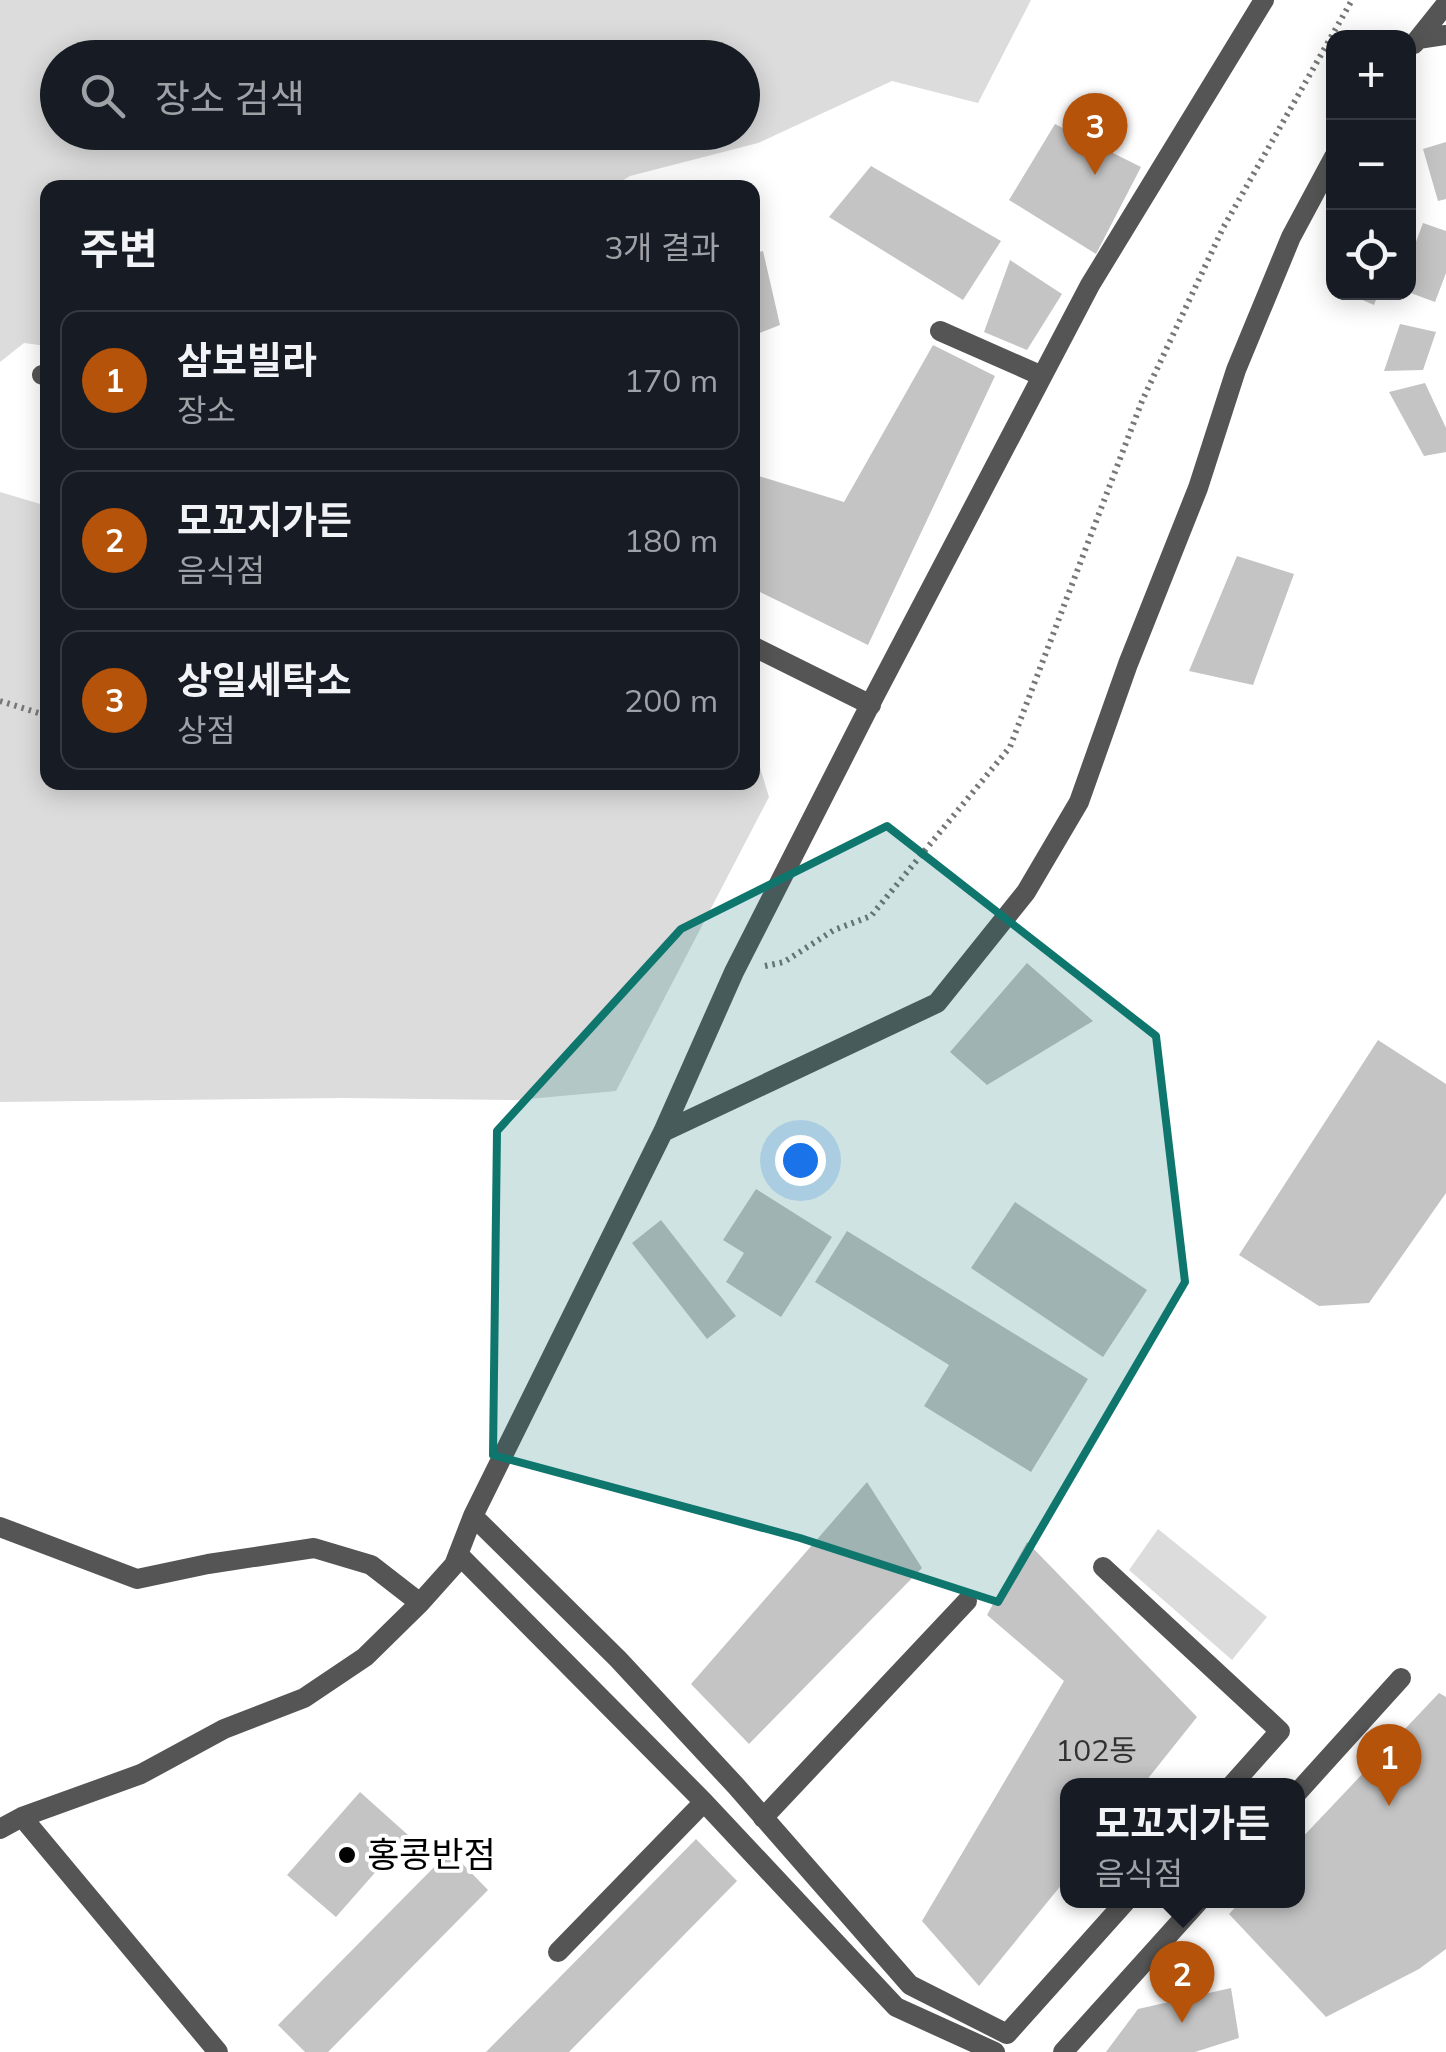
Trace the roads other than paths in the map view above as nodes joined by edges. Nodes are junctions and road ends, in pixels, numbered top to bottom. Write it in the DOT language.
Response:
graph roads {
  1 [pos="1264,0"];
  2 [pos="1446,4"];
  3 [pos="1446,35"];
  4 [pos="1416,40"];
  5 [pos="1416,43"];
  6 [pos="1326,172"];
  7 [pos="940,332"];
  8 [pos="1042,376"];
  9 [pos="760,650"];
  10 [pos="871,705"];
  11 [pos="663,1132"];
  12 [pos="473,1516"];
  13 [pos="0,1527"];
  14 [pos="458,1554"];
  15 [pos="1103,1567"];
  16 [pos="968,1601"];
  17 [pos="420,1602"];
  18 [pos="1401,1678"];
  19 [pos="1238,1778"];
  20 [pos="1305,1784"];
  21 [pos="704,1802"];
  22 [pos="22,1816"];
  23 [pos="763,1818"];
  24 [pos="0,1829"];
  25 [pos="1120,1908"];
  26 [pos="1193,1908"];
  27 [pos="558,1952"];
  28 [pos="218,2052"];
  29 [pos="995,2052"];
  30 [pos="1063,2052"];
  1 -- 8 [label="street"];
  2 -- 4 [label="street"];
  3 -- 5 [label="street"];
  6 -- 11 [label="street"];
  7 -- 8 [label="street"];
  8 -- 10 [label="street"];
  9 -- 10 [label="street"];
  10 -- 11 [label="street"];
  11 -- 12 [label="street"];
  12 -- 14 [label="street"];
  12 -- 23 [label="street"];
  13 -- 17 [label="street"];
  14 -- 17 [label="street"];
  14 -- 21 [label="street"];
  15 -- 19 [label="street"];
  16 -- 23 [label="street"];
  17 -- 22 [label="street"];
  18 -- 20 [label="street"];
  21 -- 27 [label="street"];
  21 -- 29 [label="street"];
  22 -- 24 [label="street"];
  22 -- 28 [label="street"];
  23 -- 25 [label="street"];
  26 -- 30 [label="street"];
}
